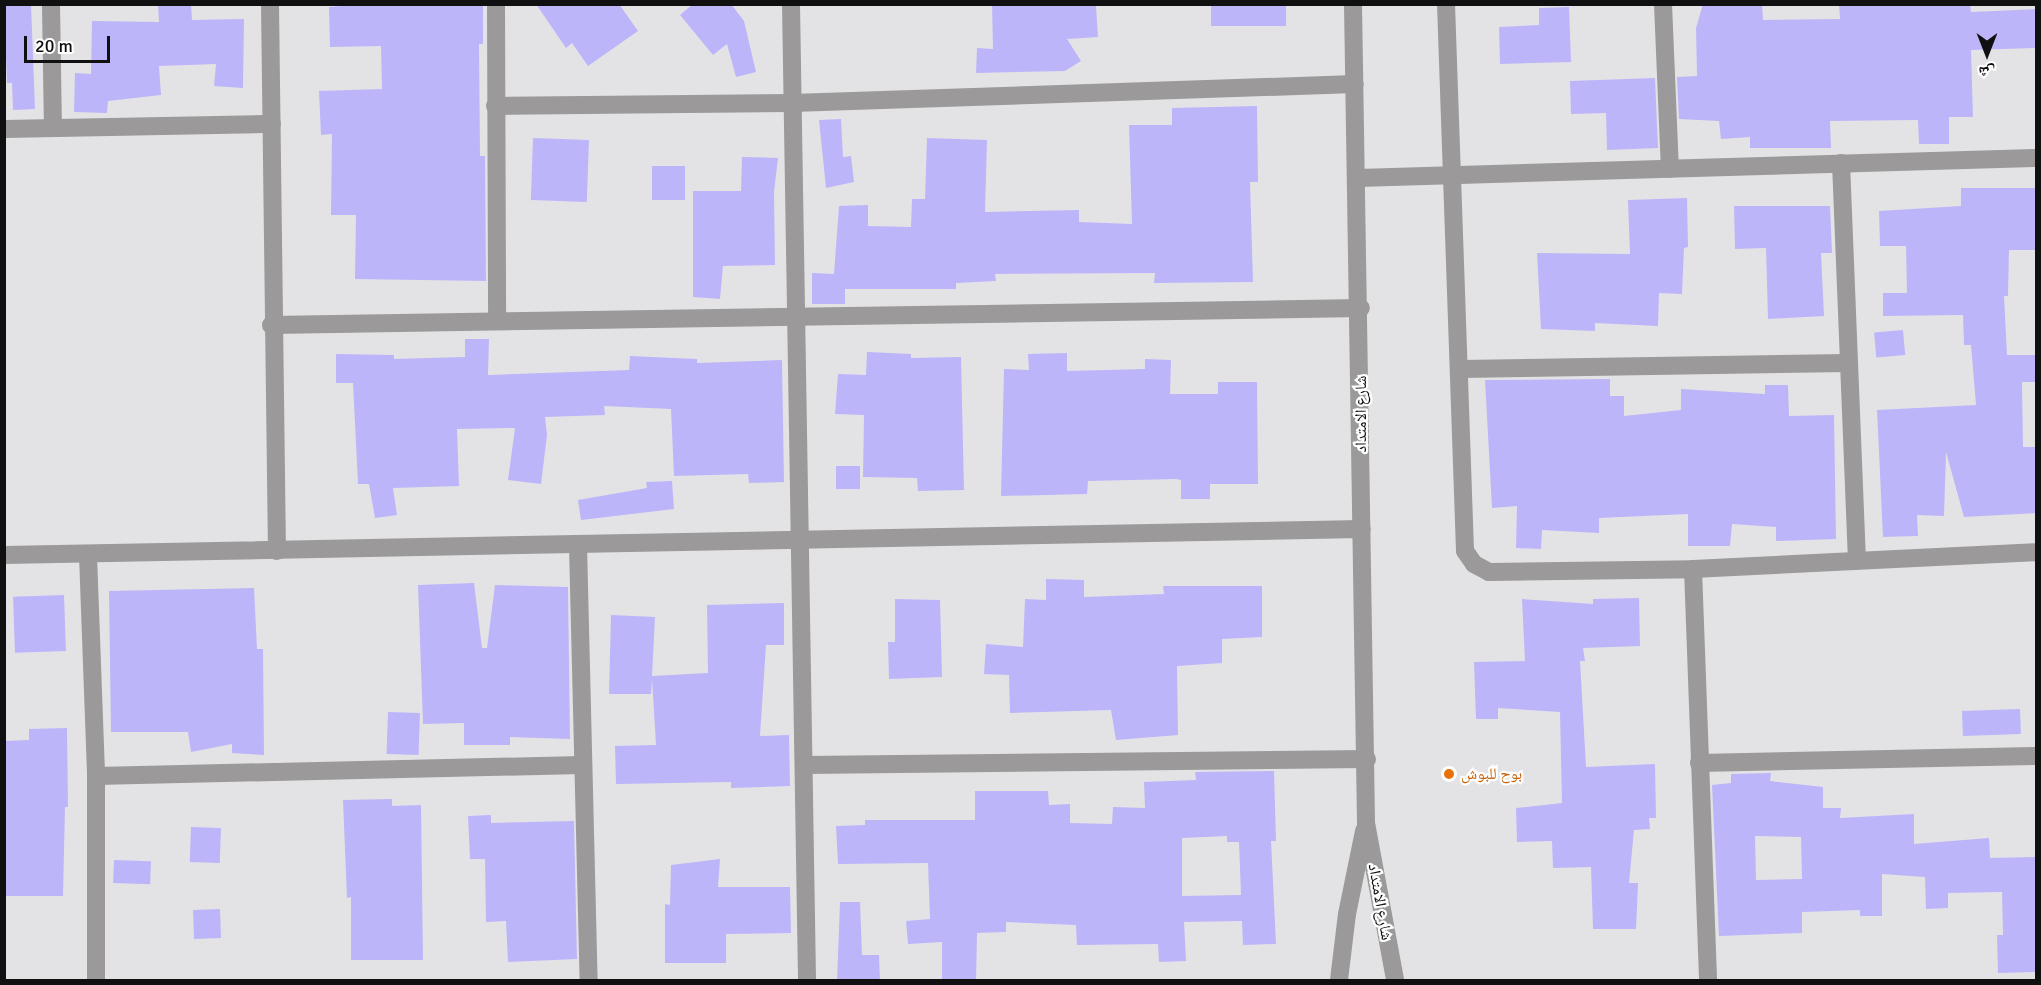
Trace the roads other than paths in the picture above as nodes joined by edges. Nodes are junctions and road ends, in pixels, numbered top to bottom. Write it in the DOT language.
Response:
graph roads {
  1 [pos="51,4"];
  2 [pos="270,4"];
  3 [pos="496,4"];
  4 [pos="791,4"];
  5 [pos="1353,4"];
  6 [pos="1446,4"];
  7 [pos="1663,4"];
  8 [pos="1355,84"];
  9 [pos="792,103"];
  10 [pos="495,106"];
  11 [pos="272,124"];
  12 [pos="53,128"];
  13 [pos="4,129"];
  14 [pos="2037,158"];
  15 [pos="1841,163"];
  16 [pos="1670,169"];
  17 [pos="1450,175"];
  18 [pos="1358,178"];
  19 [pos="1361,308"];
  20 [pos="796,316"];
  21 [pos="498,321"];
  22 [pos="272,325"];
  23 [pos="1849,363"];
  24 [pos="1461,369"];
  25 [pos="1362,529"];
  26 [pos="800,540"];
  27 [pos="578,545"];
  28 [pos="278,551"];
  29 [pos="2037,552"];
  30 [pos="4,555"];
  31 [pos="88,555"];
  32 [pos="1857,561"];
  33 [pos="1693,569"];
  34 [pos="2037,756"];
  35 [pos="1367,759"];
  36 [pos="1699,763"];
  37 [pos="582,765"];
  38 [pos="804,765"];
  39 [pos="96,776"];
  40 [pos="1366,823"];
  41 [pos="96,981"];
  42 [pos="589,981"];
  43 [pos="807,981"];
  44 [pos="1339,981"];
  45 [pos="1395,981"];
  46 [pos="1708,981"];
  1 -- 12 [label="street"];
  2 -- 11 [label="street"];
  3 -- 10 [label="street"];
  4 -- 9 [label="street"];
  5 -- 8 [label="street, شارع الامتداد"];
  6 -- 17 [label="street"];
  7 -- 16 [label="street"];
  8 -- 9 [label="street"];
  8 -- 18 [label="street, شارع الامتداد"];
  9 -- 10 [label="street"];
  9 -- 20 [label="street"];
  10 -- 21 [label="street"];
  11 -- 12 [label="street"];
  11 -- 22 [label="street"];
  12 -- 13 [label="street"];
  14 -- 15 [label="street"];
  15 -- 16 [label="street"];
  15 -- 23 [label="street"];
  16 -- 17 [label="street"];
  17 -- 18 [label="street"];
  17 -- 24 [label="street"];
  18 -- 19 [label="street, شارع الامتداد"];
  19 -- 20 [label="street"];
  19 -- 25 [label="street, شارع الامتداد"];
  20 -- 21 [label="street"];
  20 -- 26 [label="street"];
  21 -- 22 [label="street"];
  22 -- 28 [label="street"];
  23 -- 24 [label="street"];
  23 -- 32 [label="street"];
  24 -- 33 [label="street"];
  25 -- 26 [label="street"];
  25 -- 35 [label="street, شارع الامتداد"];
  26 -- 27 [label="street"];
  26 -- 38 [label="street"];
  27 -- 28 [label="street"];
  27 -- 37 [label="street"];
  28 -- 31 [label="street"];
  29 -- 32 [label="street"];
  30 -- 31 [label="street"];
  31 -- 39 [label="street"];
  32 -- 33 [label="street"];
  33 -- 36 [label="street"];
  34 -- 36 [label="street"];
  35 -- 38 [label="street"];
  35 -- 40 [label="street, شارع الامتداد"];
  36 -- 46 [label="street"];
  37 -- 39 [label="street"];
  37 -- 42 [label="street"];
  38 -- 43 [label="street"];
  39 -- 41 [label="street"];
  40 -- 44 [label="street, شارع الامتداد"];
  40 -- 45 [label="street, شارع الامتداد"];
}
